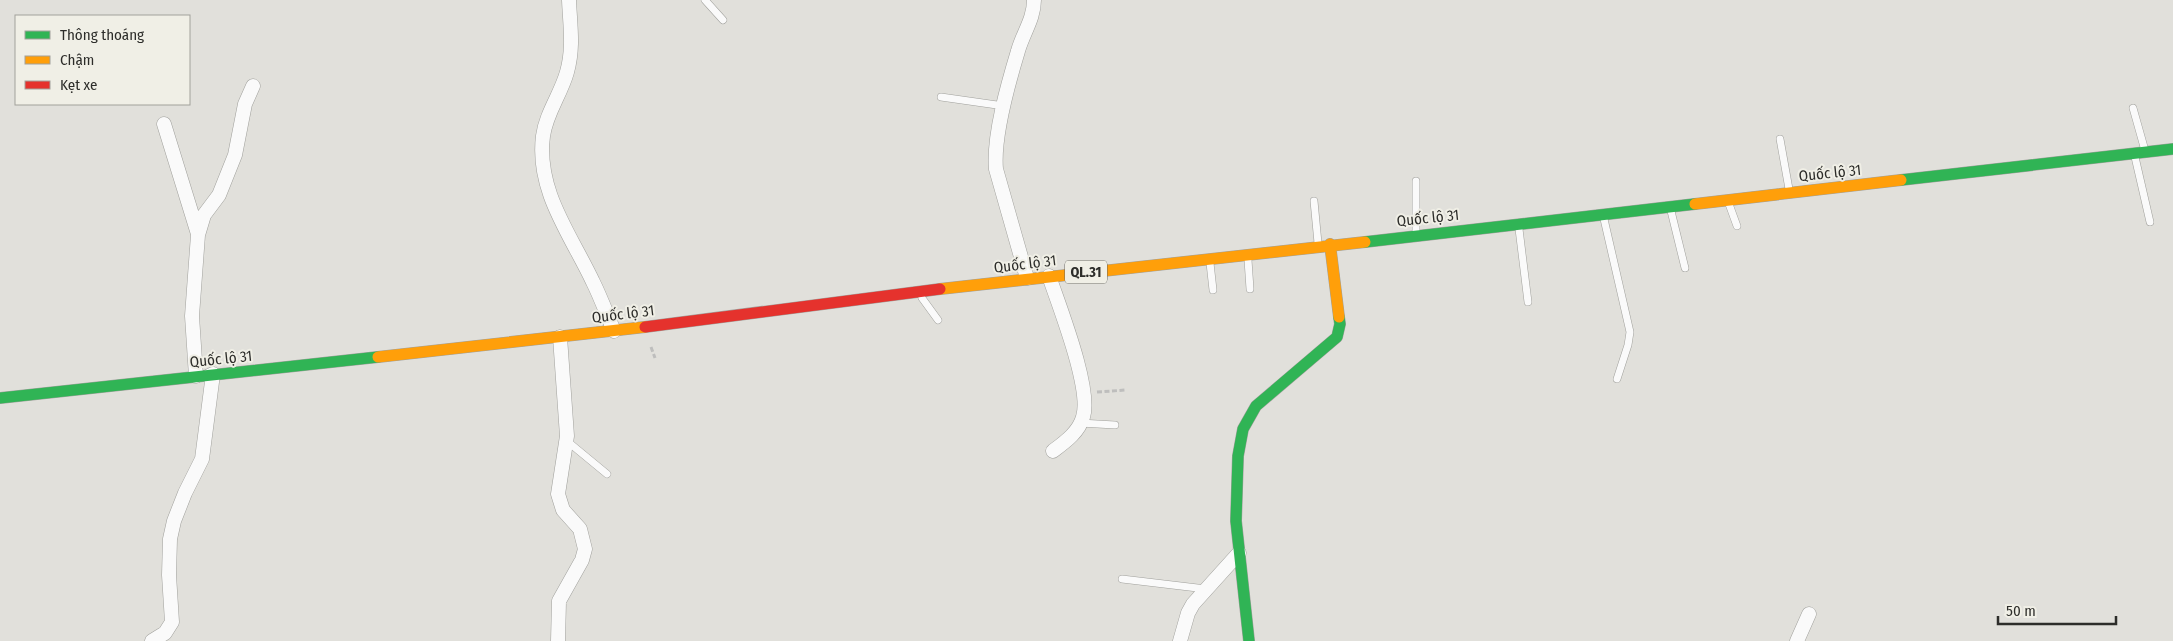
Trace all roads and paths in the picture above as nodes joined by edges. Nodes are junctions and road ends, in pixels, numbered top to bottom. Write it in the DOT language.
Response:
graph roads {
  1 [pos="569,0"];
  2 [pos="705,0"];
  3 [pos="1034,0"];
  4 [pos="723,20"];
  5 [pos="253,86"];
  6 [pos="941,97"];
  7 [pos="1005,106"];
  8 [pos="2134,108"];
  9 [pos="164,124"];
  10 [pos="1780,139"];
  11 [pos="2173,149"];
  12 [pos="2140,153"];
  13 [pos="1416,181"];
  14 [pos="1789,192"];
  15 [pos="1728,199"];
  16 [pos="1314,201"];
  17 [pos="1669,206"];
  18 [pos="1603,213"];
  19 [pos="2150,222"];
  20 [pos="1519,224"];
  21 [pos="1737,226"];
  22 [pos="1416,234"];
  23 [pos="198,235"];
  24 [pos="1324,245"];
  25 [pos="1248,255"];
  26 [pos="1210,259"];
  27 [pos="1685,268"];
  28 [pos="1049,276"];
  29 [pos="1027,278"];
  30 [pos="1250,289"];
  31 [pos="1213,290"];
  32 [pos="918,292"];
  33 [pos="1528,302"];
  34 [pos="938,320"];
  35 [pos="614,331"];
  36 [pos="560,337"];
  37 [pos="196,376"];
  38 [pos="1617,379"];
  39 [pos="213,381"];
  40 [pos="1126,390"];
  41 [pos="1083,393"];
  42 [pos="0,398"];
  43 [pos="1080,422"];
  44 [pos="1115,425"];
  45 [pos="567,442"];
  46 [pos="1053,451"];
  47 [pos="607,474"];
  48 [pos="1239,553"];
  49 [pos="1122,579"];
  50 [pos="1206,589"];
  51 [pos="1809,614"];
  52 [pos="152,641"];
  53 [pos="558,641"];
  54 [pos="1180,641"];
  55 [pos="1249,641"];
  56 [pos="1797,641"];
  1 -- 35 [label="street"];
  2 -- 4 [label="lane"];
  3 -- 7 [label="street"];
  5 -- 23 [label="street"];
  6 -- 7 [label="lane"];
  7 -- 29 [label="street"];
  8 -- 12 [label="lane"];
  9 -- 23 [label="street"];
  10 -- 14 [label="lane"];
  11 -- 12 [label="main road, Quốc lộ 31 / QL.31"];
  12 -- 14 [label="main road, Quốc lộ 31 / QL.31"];
  12 -- 19 [label="lane"];
  13 -- 22 [label="lane"];
  14 -- 15 [label="main road, Quốc lộ 31 / QL.31"];
  15 -- 17 [label="main road, Quốc lộ 31 / QL.31"];
  15 -- 21 [label="lane"];
  16 -- 24 [label="lane"];
  17 -- 18 [label="main road, Quốc lộ 31 / QL.31"];
  17 -- 27 [label="lane"];
  18 -- 20 [label="main road, Quốc lộ 31 / QL.31"];
  18 -- 38 [label="lane"];
  20 -- 22 [label="main road, Quốc lộ 31 / QL.31"];
  20 -- 33 [label="lane"];
  22 -- 24 [label="main road, Quốc lộ 31 / QL.31"];
  23 -- 37 [label="street"];
  24 -- 25 [label="main road, Quốc lộ 31 / QL.31"];
  24 -- 48 [label="main road"];
  25 -- 26 [label="main road, Quốc lộ 31 / QL.31"];
  25 -- 30 [label="lane"];
  26 -- 28 [label="main road, Quốc lộ 31 / QL.31"];
  26 -- 31 [label="lane"];
  28 -- 29 [label="main road, Quốc lộ 31 / QL.31"];
  28 -- 41 [label="street"];
  29 -- 32 [label="main road, Quốc lộ 31 / QL.31"];
  32 -- 34 [label="lane"];
  32 -- 35 [label="main road, Quốc lộ 31 / QL.31"];
  35 -- 36 [label="main road, Quốc lộ 31 / QL.31"];
  36 -- 39 [label="main road, Quốc lộ 31 / QL.31"];
  36 -- 45 [label="street"];
  37 -- 39 [label="main road, Quốc lộ 31 / QL.31"];
  37 -- 42 [label="main road, Quốc lộ 31 / QL.31"];
  39 -- 52 [label="street"];
  40 -- 41 [label="path"];
  41 -- 43 [label="street"];
  43 -- 44 [label="lane"];
  43 -- 46 [label="street"];
  45 -- 47 [label="lane"];
  45 -- 53 [label="street"];
  48 -- 50 [label="street"];
  48 -- 55 [label="main road"];
  49 -- 50 [label="lane"];
  50 -- 54 [label="street"];
  51 -- 56 [label="street"];
}
